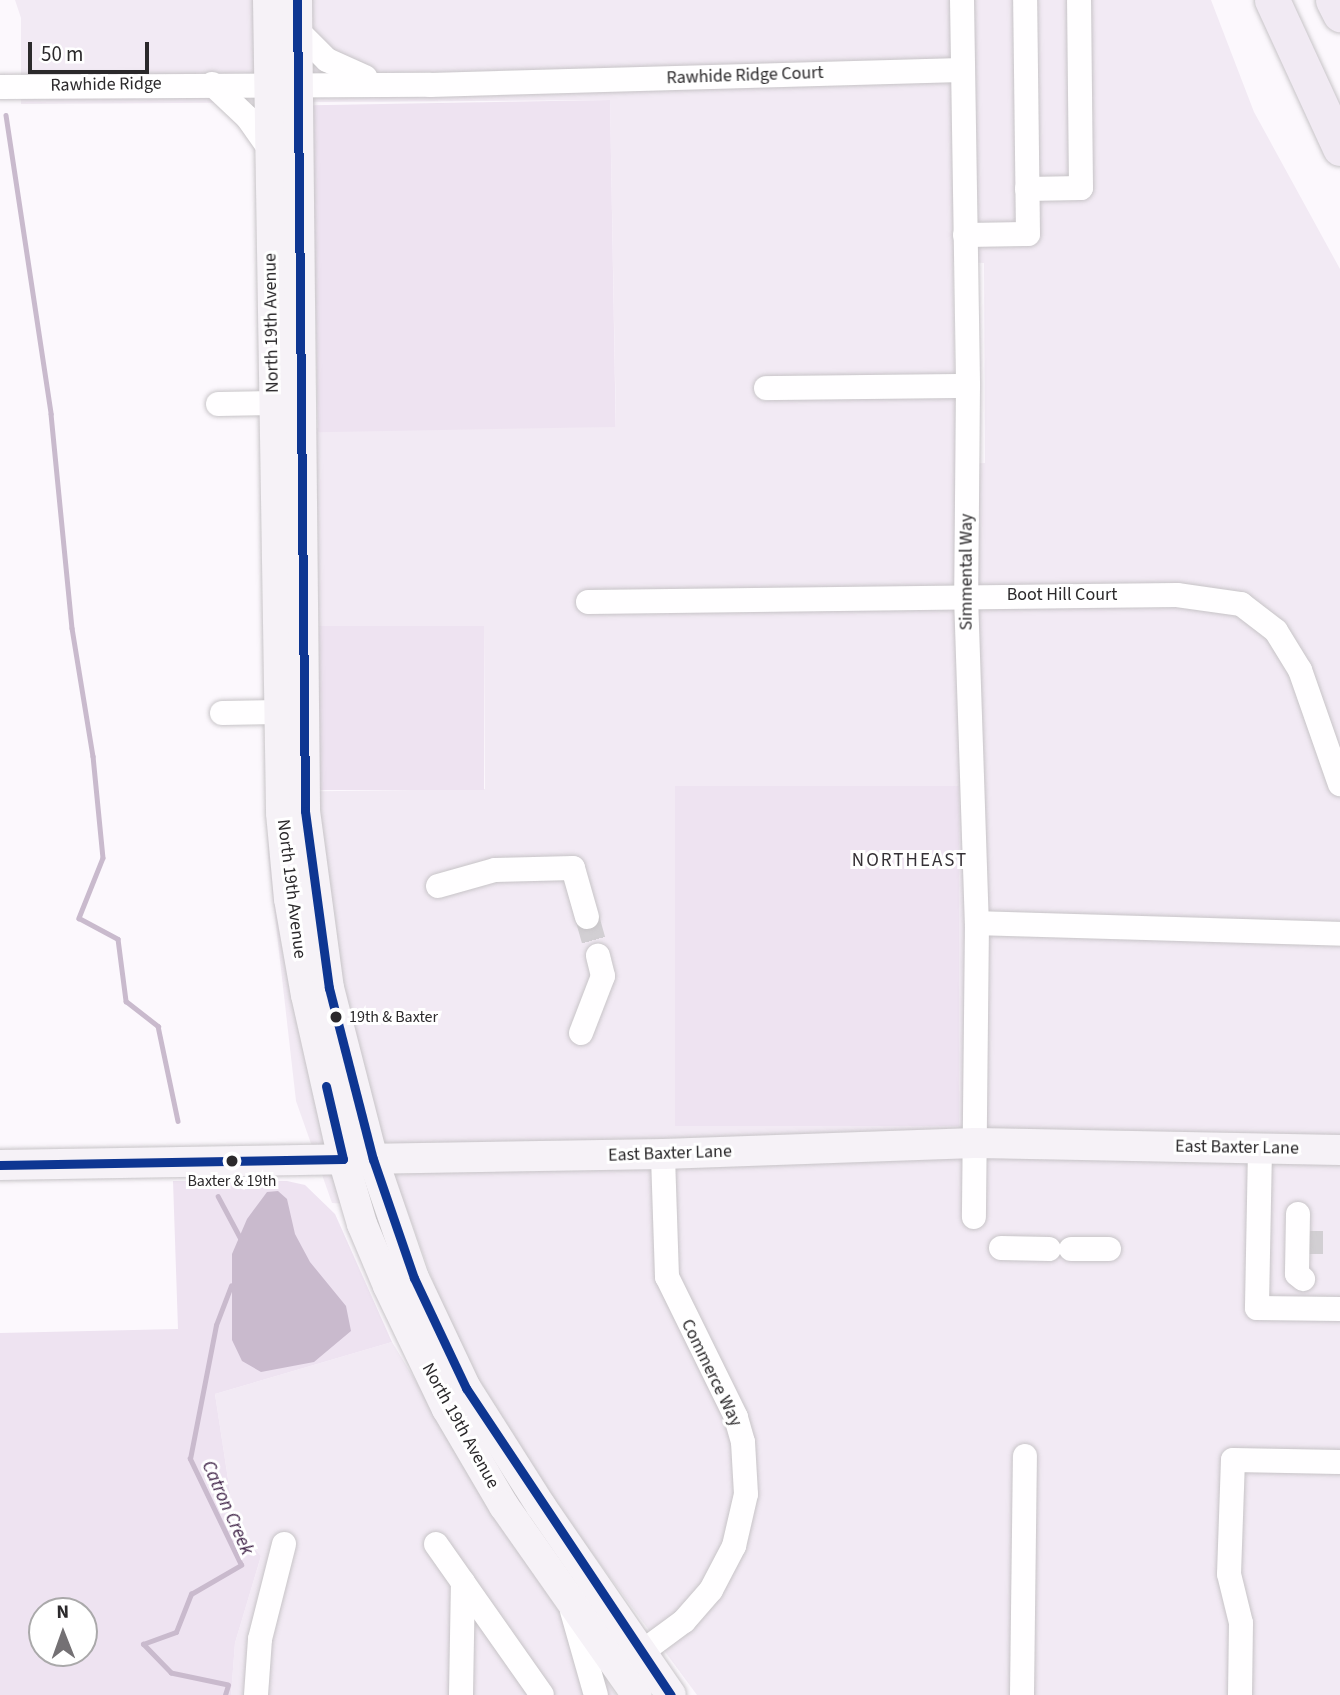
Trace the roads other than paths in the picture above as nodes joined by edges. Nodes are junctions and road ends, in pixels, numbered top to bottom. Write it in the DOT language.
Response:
graph roads {
  1 [pos="268,0"];
  2 [pos="297,0"];
  3 [pos="962,0"];
  4 [pos="1024,0"];
  5 [pos="1079,0"];
  6 [pos="1272,0"];
  7 [pos="1333,0"];
  8 [pos="1340,14"];
  9 [pos="297,30"];
  10 [pos="962,70"];
  11 [pos="527,81"];
  12 [pos="283,83"];
  13 [pos="212,84"];
  14 [pos="389,84"];
  15 [pos="0,87"];
  16 [pos="269,148"];
  17 [pos="1340,148"];
  18 [pos="1027,188"];
  19 [pos="965,235"];
  20 [pos="968,386"];
  21 [pos="766,388"];
  22 [pos="274,403"];
  23 [pos="218,404"];
  24 [pos="966,596"];
  25 [pos="588,601"];
  26 [pos="279,712"];
  27 [pos="222,713"];
  28 [pos="1340,784"];
  29 [pos="438,886"];
  30 [pos="587,917"];
  31 [pos="977,923"];
  32 [pos="1340,934"];
  33 [pos="598,956"];
  34 [pos="581,1033"];
  35 [pos="975,1143"];
  36 [pos="1260,1149"];
  37 [pos="1340,1150"];
  38 [pos="663,1154"];
  39 [pos="343,1159"];
  40 [pos="373,1159"];
  41 [pos="0,1165"];
  42 [pos="1259,1214"];
  43 [pos="974,1217"];
  44 [pos="1307,1233"];
  45 [pos="1001,1248"];
  46 [pos="1109,1249"];
  47 [pos="1303,1279"];
  48 [pos="1303,1309"];
  49 [pos="1340,1310"];
  50 [pos="1025,1456"];
  51 [pos="1340,1462"];
  52 [pos="284,1544"];
  53 [pos="436,1544"];
  54 [pos="463,1582"];
  55 [pos="569,1601"];
  56 [pos="630,1661"];
  57 [pos="256,1695"];
  58 [pos="461,1695"];
  59 [pos="542,1695"];
  60 [pos="596,1695"];
  61 [pos="637,1695"];
  62 [pos="671,1695"];
  63 [pos="1022,1695"];
  64 [pos="1240,1695"];
  1 -- 12 [label="main road, North 19th Avenue"];
  2 -- 9 [label="main road, North 19th Avenue"];
  3 -- 10 [label="street, Simmental Way"];
  4 -- 18 [label="street"];
  5 -- 18 [label="street"];
  6 -- 17 [label="highway"];
  7 -- 8 [label="highway"];
  9 -- 12 [label="main road, North 19th Avenue"];
  9 -- 14 [label="street, Rawhide Ridge"];
  10 -- 11 [label="street, Rawhide Ridge Court"];
  10 -- 19 [label="street, Simmental Way"];
  11 -- 14 [label="street, Rawhide Ridge"];
  12 -- 13 [label="street, Rawhide Ridge"];
  12 -- 14 [label="street, Rawhide Ridge"];
  12 -- 16 [label="main road, North 19th Avenue"];
  12 -- 40 [label="main road, North 19th Avenue"];
  13 -- 15 [label="street, Rawhide Ridge"];
  13 -- 16 [label="street"];
  16 -- 22 [label="main road, North 19th Avenue"];
  18 -- 19 [label="street"];
  19 -- 20 [label="street, Simmental Way"];
  20 -- 21 [label="street"];
  20 -- 24 [label="street, Simmental Way"];
  22 -- 23 [label="street"];
  22 -- 26 [label="main road, North 19th Avenue"];
  24 -- 25 [label="street, Boot Hill Court"];
  24 -- 28 [label="street, Boot Hill Court"];
  24 -- 31 [label="street, Simmental Way"];
  26 -- 27 [label="street"];
  26 -- 39 [label="main road, North 19th Avenue"];
  29 -- 30 [label="street"];
  31 -- 32 [label="street"];
  31 -- 35 [label="street, Simmental Way"];
  33 -- 34 [label="street"];
  35 -- 36 [label="main road, East Baxter Lane"];
  35 -- 38 [label="main road, East Baxter Lane"];
  35 -- 43 [label="street, Simmental Way"];
  36 -- 37 [label="main road, East Baxter Lane"];
  36 -- 42 [label="street"];
  38 -- 40 [label="main road, East Baxter Lane"];
  38 -- 56 [label="street, Commerce Way"];
  39 -- 40 [label="main road, East Baxter Lane"];
  39 -- 41 [label="main road, East Baxter Lane"];
  39 -- 55 [label="main road, North 19th Avenue"];
  40 -- 56 [label="main road, North 19th Avenue"];
  42 -- 44 [label="street"];
  42 -- 48 [label="street"];
  44 -- 47 [label="street"];
  44 -- 47 [label="street"];
  45 -- 46 [label="street"];
  47 -- 48 [label="street"];
  48 -- 49 [label="street"];
  50 -- 63 [label="street"];
  51 -- 64 [label="street"];
  52 -- 57 [label="street"];
  53 -- 54 [label="street"];
  54 -- 58 [label="street"];
  54 -- 59 [label="street"];
  55 -- 56 [label="main road, North 19th Avenue"];
  55 -- 60 [label="street"];
  56 -- 61 [label="main road, North 19th Avenue"];
  56 -- 62 [label="main road, North 19th Avenue"];
}
